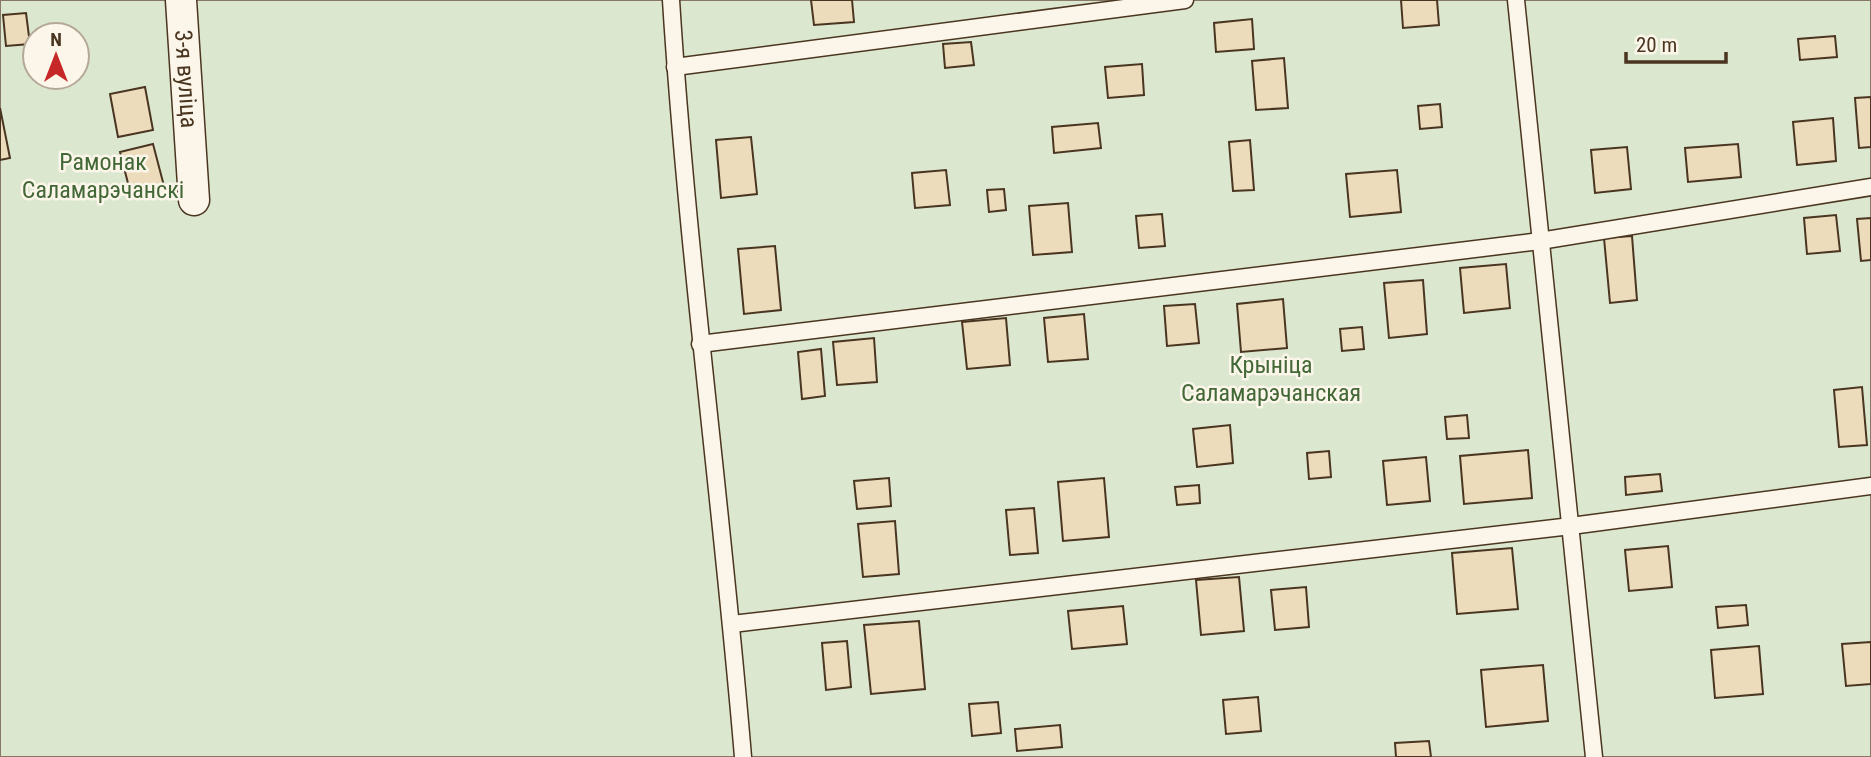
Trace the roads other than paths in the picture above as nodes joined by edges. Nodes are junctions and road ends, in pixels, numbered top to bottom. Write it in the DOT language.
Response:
graph roads {
  1 [pos="181,0"];
  2 [pos="671,0"];
  3 [pos="1185,0"];
  4 [pos="1516,0"];
  5 [pos="675,67"];
  6 [pos="1871,187"];
  7 [pos="194,200"];
  8 [pos="1540,241"];
  9 [pos="700,344"];
  10 [pos="1871,486"];
  11 [pos="1571,526"];
  12 [pos="732,624"];
  13 [pos="743,757"];
  14 [pos="1594,757"];
  1 -- 7 [label="street, 3-я вуліца"];
  2 -- 5 [label="lane"];
  3 -- 5 [label="lane"];
  4 -- 8 [label="lane"];
  5 -- 9 [label="lane"];
  6 -- 8 [label="lane"];
  8 -- 9 [label="lane"];
  8 -- 11 [label="lane"];
  9 -- 12 [label="lane"];
  10 -- 11 [label="lane"];
  11 -- 12 [label="lane"];
  11 -- 14 [label="lane"];
  12 -- 13 [label="lane"];
}
